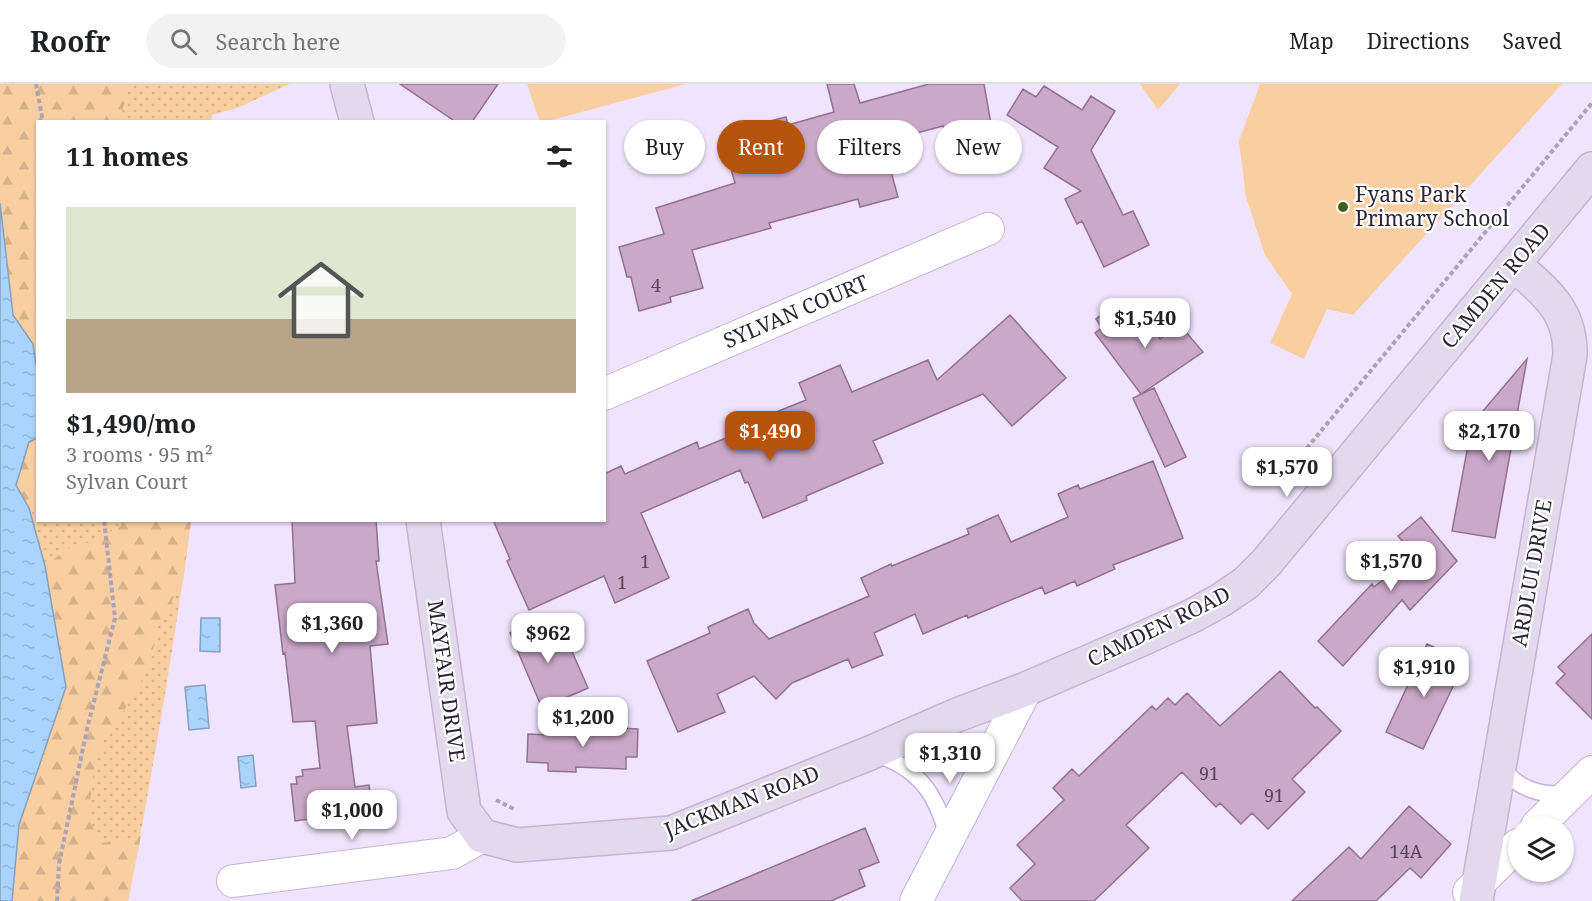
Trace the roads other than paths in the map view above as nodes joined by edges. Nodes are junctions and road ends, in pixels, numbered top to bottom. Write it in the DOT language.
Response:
graph roads {
  1 [pos="347,84"];
  2 [pos="356,120"];
  3 [pos="1592,169"];
  4 [pos="988,230"];
  5 [pos="1514,264"];
  6 [pos="606,393"];
  7 [pos="423,522"];
  8 [pos="1026,688"];
  9 [pos="870,753"];
  10 [pos="1500,762"];
  11 [pos="1582,782"];
  12 [pos="1547,816"];
  13 [pos="483,837"];
  14 [pos="948,841"];
  15 [pos="1508,856"];
  16 [pos="233,881"];
  17 [pos="1472,895"];
  18 [pos="916,901"];
  1 -- 2 [label="street"];
  3 -- 5 [label="street, CAMDEN ROAD"];
  4 -- 6 [label="street, SYLVAN COURT"];
  5 -- 8 [label="street, CAMDEN ROAD"];
  5 -- 10 [label="street, ARDLUI DRIVE"];
  7 -- 13 [label="street, MAYFAIR DRIVE"];
  8 -- 9 [label="street, JACKMAN ROAD"];
  8 -- 14 [label="street"];
  9 -- 13 [label="street, JACKMAN ROAD"];
  9 -- 14 [label="lane"];
  10 -- 11 [label="lane"];
  10 -- 17 [label="street, ARDLUI DRIVE"];
  11 -- 12 [label="street"];
  13 -- 16 [label="street"];
  14 -- 18 [label="street"];
  15 -- 17 [label="street"];
}
